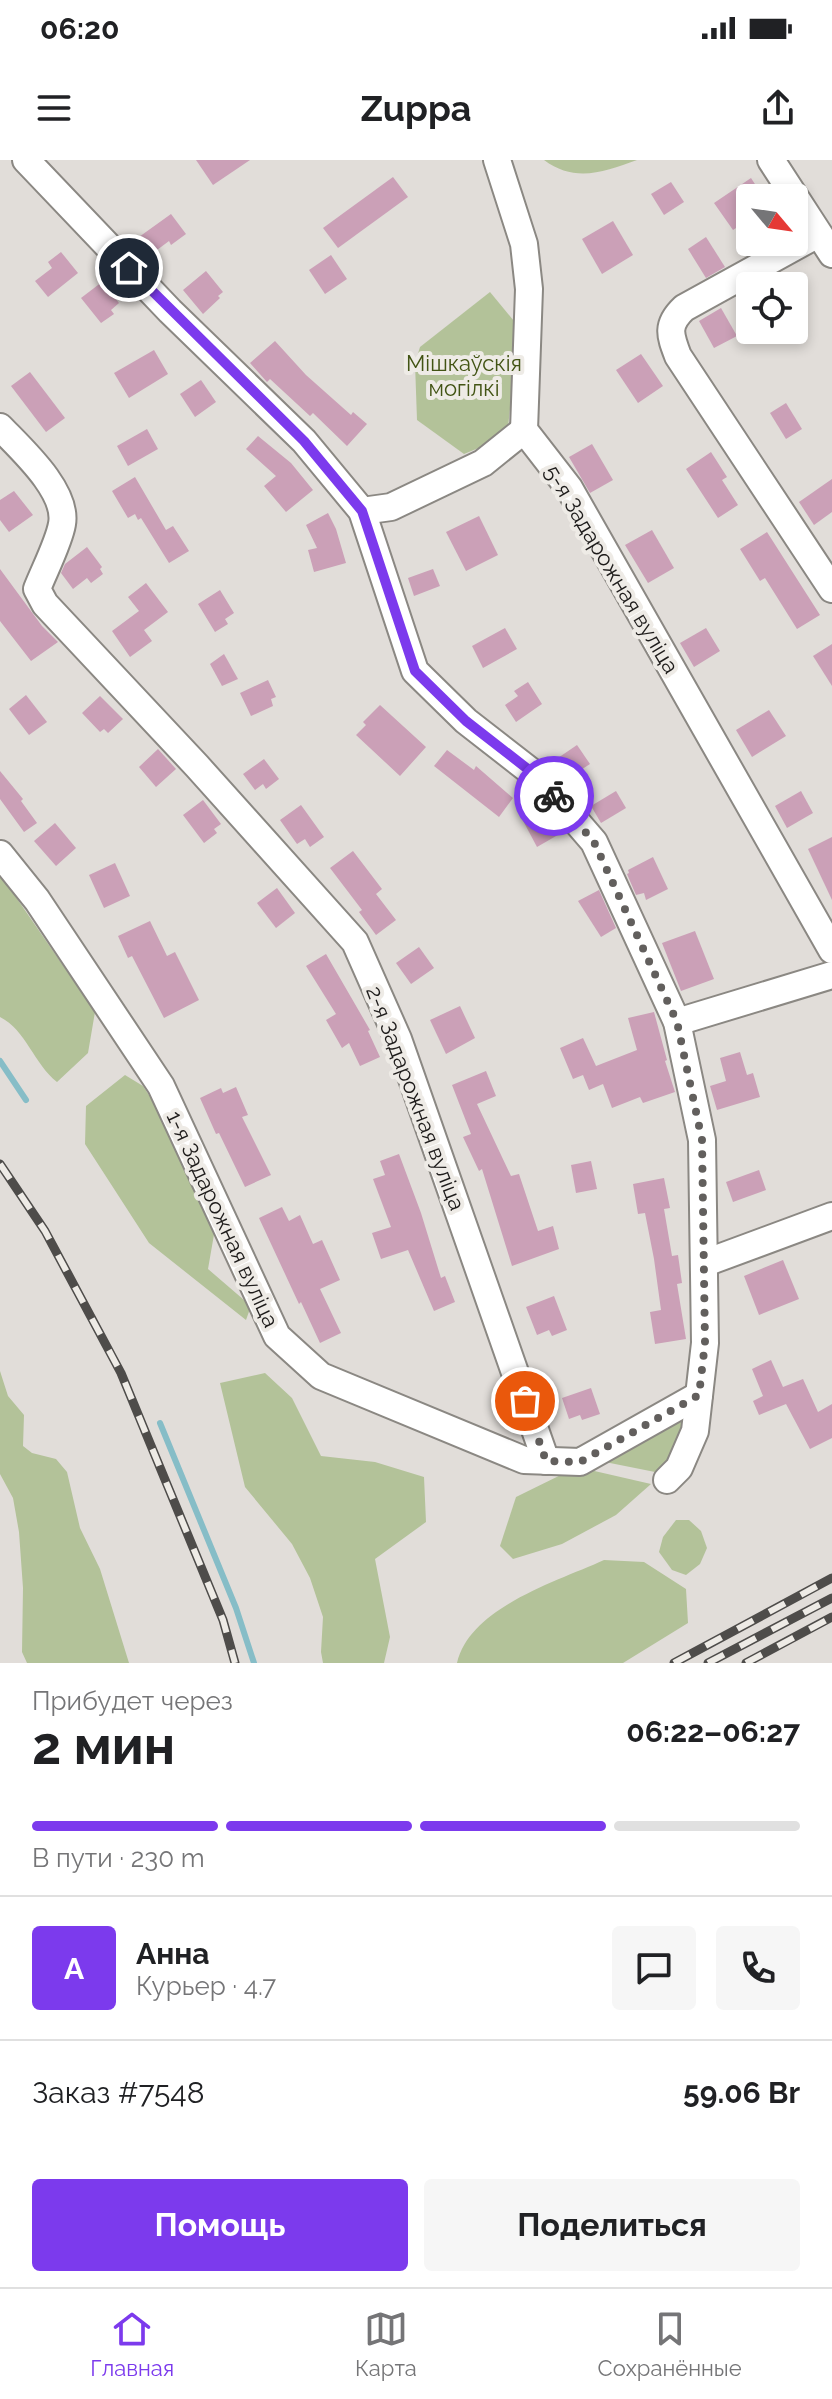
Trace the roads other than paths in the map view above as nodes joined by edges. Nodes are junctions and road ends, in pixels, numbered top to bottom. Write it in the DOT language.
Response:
graph roads {
  1 [pos="26,160"];
  2 [pos="497,160"];
  3 [pos="771,160"];
  4 [pos="825,244"];
  5 [pos="0,427"];
  6 [pos="524,430"];
  7 [pos="362,511"];
  8 [pos="832,589"];
  9 [pos="0,854"];
  10 [pos="832,950"];
  11 [pos="832,975"];
  12 [pos="677,1022"];
  13 [pos="832,1216"];
  14 [pos="705,1263"];
  15 [pos="699,1395"];
  16 [pos="546,1461"];
  17 [pos="667,1480"];
  1 -- 7 [label="street"];
  2 -- 6 [label="street"];
  3 -- 4 [label="street"];
  4 -- 8 [label="street"];
  5 -- 16 [label="street, 2-я Задарожная вуліца"];
  6 -- 7 [label="street"];
  6 -- 10 [label="street, 5-я Задарожная вуліца"];
  7 -- 12 [label="street"];
  9 -- 16 [label="street, 1-я Задарожная вуліца"];
  11 -- 12 [label="street"];
  12 -- 14 [label="street"];
  13 -- 14 [label="street"];
  14 -- 15 [label="street"];
  15 -- 16 [label="street, 1-я Задарожная вуліца"];
  15 -- 17 [label="street"];
}
